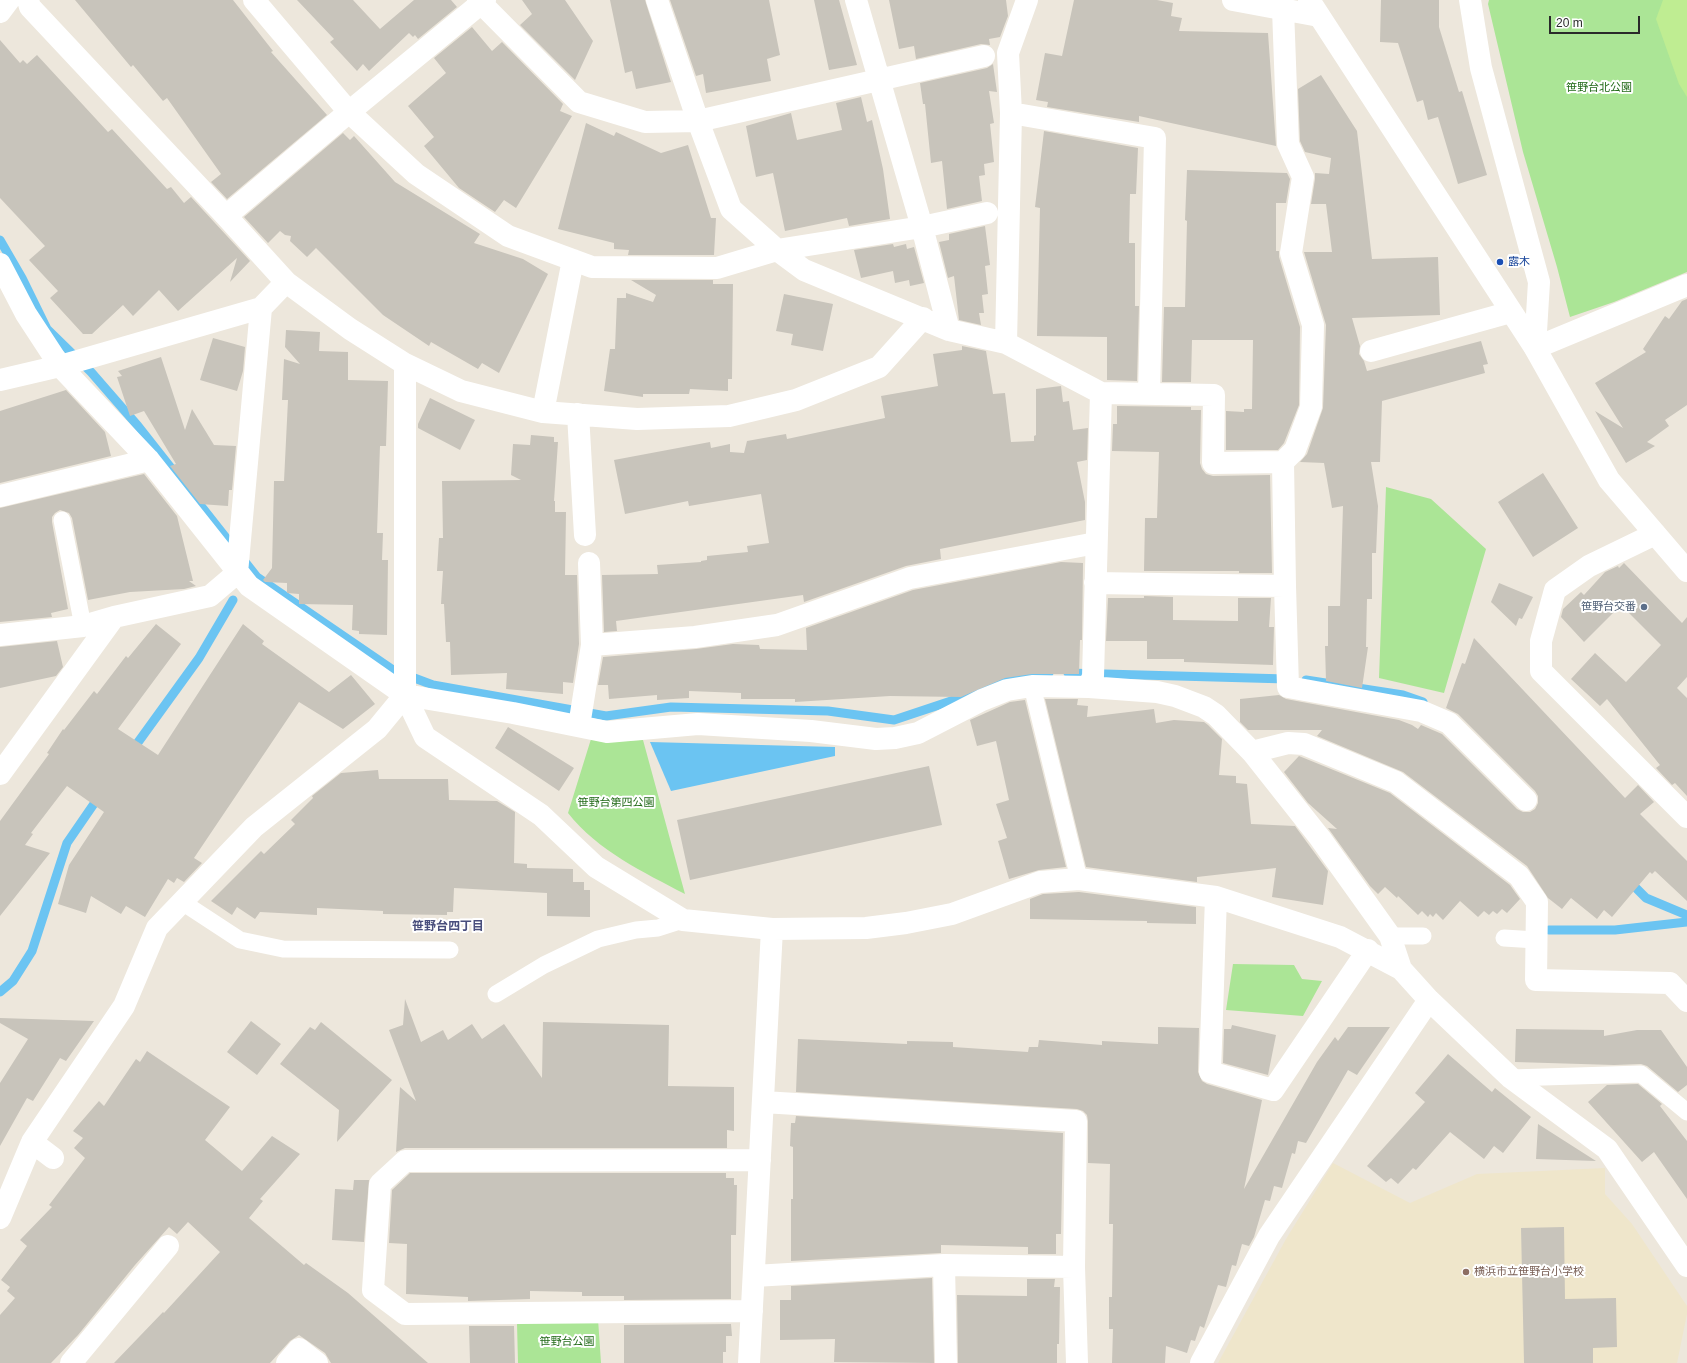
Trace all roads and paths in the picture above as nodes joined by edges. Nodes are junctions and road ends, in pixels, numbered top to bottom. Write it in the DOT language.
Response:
graph roads {
  1 [pos="9,0"];
  2 [pos="28,0"];
  3 [pos="254,0"];
  4 [pos="657,0"];
  5 [pos="856,0"];
  6 [pos="1027,0"];
  7 [pos="1233,0"];
  8 [pos="1470,0"];
  9 [pos="482,1"];
  10 [pos="1314,8"];
  11 [pos="1283,9"];
  12 [pos="0,12"];
  13 [pos="984,56"];
  14 [pos="879,79"];
  15 [pos="349,112"];
  16 [pos="1011,113"];
  17 [pos="698,122"];
  18 [pos="987,213"];
  19 [pos="226,216"];
  20 [pos="922,227"];
  21 [pos="777,250"];
  22 [pos="573,260"];
  23 [pos="0,264"];
  24 [pos="286,282"];
  25 [pos="1682,292"];
  26 [pos="0,298"];
  27 [pos="261,308"];
  28 [pos="1511,312"];
  29 [pos="26,314"];
  30 [pos="922,318"];
  31 [pos="949,330"];
  32 [pos="1006,343"];
  33 [pos="1535,348"];
  34 [pos="1371,351"];
  35 [pos="405,364"];
  36 [pos="60,366"];
  37 [pos="0,380"];
  38 [pos="1101,393"];
  39 [pos="1149,394"];
  40 [pos="543,412"];
  41 [pos="578,414"];
  42 [pos="149,460"];
  43 [pos="1284,462"];
  44 [pos="0,496"];
  45 [pos="62,520"];
  46 [pos="1655,534"];
  47 [pos="585,535"];
  48 [pos="1096,544"];
  49 [pos="589,563"];
  50 [pos="1687,571"];
  51 [pos="237,573"];
  52 [pos="1095,583"];
  53 [pos="1285,586"];
  54 [pos="114,617"];
  55 [pos="83,626"];
  56 [pos="0,635"];
  57 [pos="592,645"];
  58 [pos="1032,686"];
  59 [pos="1089,687"];
  60 [pos="405,695"];
  61 [pos="579,726"];
  62 [pos="1252,752"];
  63 [pos="0,774"];
  64 [pos="1526,800"];
  65 [pos="1687,817"];
  66 [pos="1079,879"];
  67 [pos="1216,897"];
  68 [pos="182,902"];
  69 [pos="683,920"];
  70 [pos="772,929"];
  71 [pos="1390,936"];
  72 [pos="1423,936"];
  73 [pos="1504,938"];
  74 [pos="1536,940"];
  75 [pos="450,950"];
  76 [pos="1368,950"];
  77 [pos="1401,969"];
  78 [pos="496,994"];
  79 [pos="1429,1000"];
  80 [pos="1687,1001"];
  81 [pos="1510,1078"];
  82 [pos="763,1102"];
  83 [pos="1684,1103"];
  84 [pos="32,1142"];
  85 [pos="53,1158"];
  86 [pos="760,1160"];
  87 [pos="0,1218"];
  88 [pos="168,1246"];
  89 [pos="944,1265"];
  90 [pos="1687,1266"];
  91 [pos="1074,1267"];
  92 [pos="754,1276"];
  93 [pos="752,1311"];
  94 [pos="71,1363"];
  95 [pos="287,1363"];
  96 [pos="317,1363"];
  97 [pos="749,1363"];
  98 [pos="946,1363"];
  99 [pos="1077,1363"];
  100 [pos="1201,1363"];
  1 -- 12 [label="street"];
  2 -- 19 [label="street"];
  3 -- 15 [label="street"];
  4 -- 17 [label="street"];
  5 -- 14 [label="street"];
  6 -- 16 [label="street"];
  7 -- 11 [label="street"];
  8 -- 33 [label="street"];
  9 -- 15 [label="street"];
  9 -- 17 [label="street"];
  10 -- 11 [label="street"];
  10 -- 28 [label="street"];
  11 -- 43 [label="street"];
  13 -- 14 [label="street"];
  14 -- 17 [label="street"];
  14 -- 20 [label="street"];
  15 -- 19 [label="street"];
  15 -- 22 [label="street"];
  16 -- 32 [label="street"];
  16 -- 39 [label="street"];
  17 -- 21 [label="street"];
  18 -- 20 [label="street"];
  19 -- 24 [label="street"];
  20 -- 21 [label="street"];
  20 -- 31 [label="street"];
  21 -- 22 [label="street"];
  21 -- 30 [label="street"];
  22 -- 40 [label="street"];
  23 -- 29 [label="street"];
  24 -- 27 [label="street"];
  24 -- 35 [label="street"];
  25 -- 33 [label="street"];
  26 -- 29 [label="street"];
  27 -- 36 [label="street"];
  27 -- 51 [label="street"];
  28 -- 33 [label="street"];
  28 -- 34 [label="street"];
  29 -- 36 [label="street"];
  30 -- 31 [label="street"];
  30 -- 41 [label="street"];
  31 -- 32 [label="street"];
  32 -- 38 [label="street"];
  33 -- 46 [label="street"];
  35 -- 40 [label="street"];
  35 -- 60 [label="street"];
  36 -- 37 [label="street"];
  36 -- 42 [label="street"];
  38 -- 39 [label="street"];
  38 -- 48 [label="street"];
  39 -- 43 [label="street"];
  40 -- 41 [label="street"];
  41 -- 47 [label="street"];
  42 -- 44 [label="street"];
  42 -- 51 [label="street"];
  43 -- 53 [label="street"];
  45 -- 55 [label="lane"];
  46 -- 50 [label="street"];
  46 -- 65 [label="street"];
  48 -- 52 [label="street"];
  48 -- 57 [label="street"];
  49 -- 57 [label="street"];
  51 -- 54 [label="street"];
  51 -- 60 [label="street"];
  52 -- 53 [label="street"];
  52 -- 59 [label="street"];
  53 -- 64 [label="street"];
  54 -- 55 [label="street"];
  54 -- 63 [label="street"];
  55 -- 56 [label="street"];
  57 -- 61 [label="street"];
  58 -- 59 [label="street"];
  58 -- 61 [label="street"];
  58 -- 66 [label="lane"];
  59 -- 62 [label="street"];
  60 -- 61 [label="street"];
  60 -- 68 [label="street"];
  60 -- 69 [label="street"];
  62 -- 71 [label="street"];
  62 -- 74 [label="street"];
  66 -- 67 [label="street"];
  66 -- 70 [label="street"];
  67 -- 76 [label="street"];
  67 -- 76 [label="street"];
  68 -- 75 [label="lane"];
  68 -- 84 [label="street"];
  69 -- 70 [label="street"];
  69 -- 78 [label="lane"];
  70 -- 82 [label="street"];
  71 -- 72 [label="lane"];
  71 -- 77 [label="street"];
  73 -- 74 [label="lane"];
  74 -- 80 [label="street"];
  76 -- 77 [label="street"];
  77 -- 79 [label="street"];
  79 -- 81 [label="street"];
  79 -- 100 [label="street"];
  81 -- 83 [label="lane"];
  81 -- 90 [label="street"];
  82 -- 86 [label="street"];
  82 -- 91 [label="street"];
  84 -- 85 [label="street"];
  84 -- 87 [label="street"];
  86 -- 92 [label="street"];
  86 -- 93 [label="street"];
  88 -- 94 [label="street"];
  89 -- 91 [label="street"];
  89 -- 92 [label="street"];
  89 -- 98 [label="street"];
  91 -- 99 [label="street"];
  92 -- 93 [label="street"];
  93 -- 97 [label="street"];
  95 -- 96 [label="street"];
}
